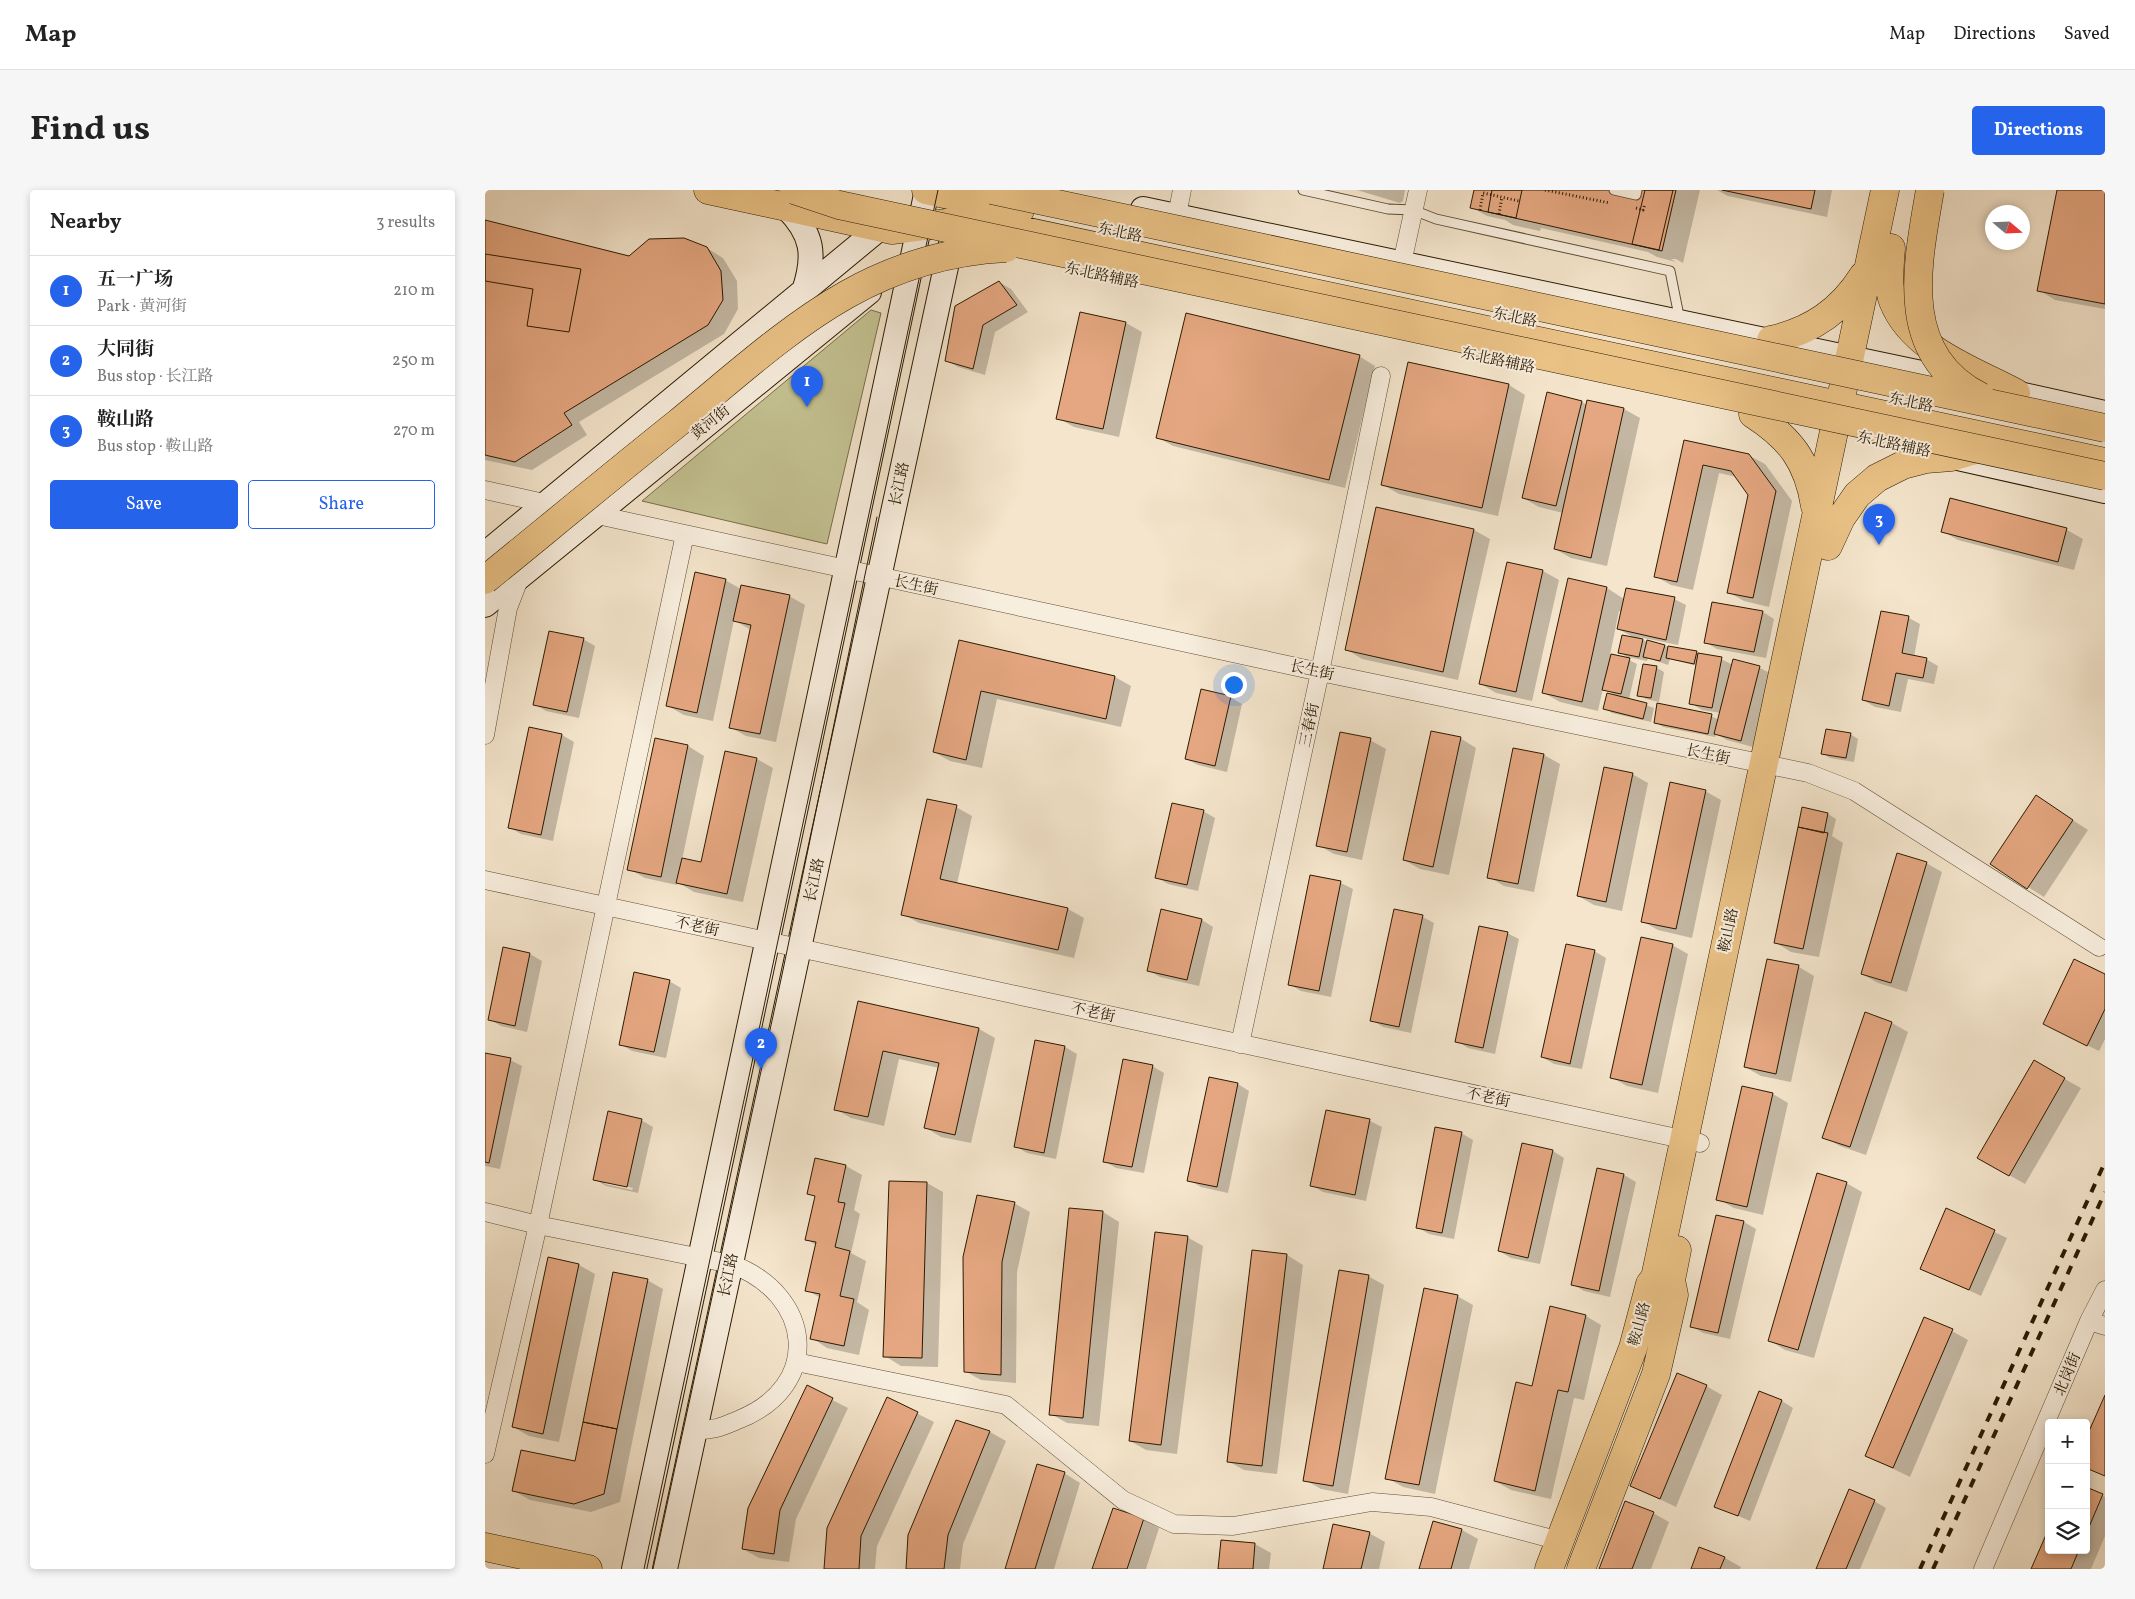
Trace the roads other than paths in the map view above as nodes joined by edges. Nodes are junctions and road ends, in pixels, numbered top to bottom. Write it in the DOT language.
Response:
graph roads {
  1 [pos="708,190"];
  2 [pos="927,190"];
  3 [pos="992,190"];
  4 [pos="1056,190"];
  5 [pos="1182,190"];
  6 [pos="1303,190"];
  7 [pos="1418,190"];
  8 [pos="1614,190"];
  9 [pos="1637,190"];
  10 [pos="1885,190"];
  11 [pos="1903,190"];
  12 [pos="1930,190"];
  13 [pos="790,196"];
  14 [pos="1413,210"];
  15 [pos="1177,215"];
  16 [pos="1217,224"];
  17 [pos="942,228"];
  18 [pos="886,229"];
  19 [pos="1170,242"];
  20 [pos="1039,248"];
  21 [pos="1891,248"];
  22 [pos="1353,252"];
  23 [pos="1403,263"];
  24 [pos="1868,269"];
  25 [pos="1445,272"];
  26 [pos="804,291"];
  27 [pos="1402,300"];
  28 [pos="1680,321"];
  29 [pos="831,323"];
  30 [pos="1771,340"];
  31 [pos="1429,345"];
  32 [pos="1809,348"];
  33 [pos="1858,359"];
  34 [pos="1764,370"];
  35 [pos="1729,372"];
  36 [pos="1381,376"];
  37 [pos="1850,398"];
  38 [pos="2009,400"];
  39 [pos="2105,413"];
  40 [pos="1753,414"];
  41 [pos="1959,421"];
  42 [pos="2105,428"];
  43 [pos="1842,433"];
  44 [pos="2006,440"];
  45 [pos="2105,442"];
  46 [pos="1951,457"];
  47 [pos="2105,462"];
  48 [pos="2105,476"];
  49 [pos="485,490"];
  50 [pos="2105,491"];
  51 [pos="546,504"];
  52 [pos="596,514"];
  53 [pos="1816,514"];
  54 [pos="685,534"];
  55 [pos="1827,546"];
  56 [pos="485,554"];
  57 [pos="845,569"];
  58 [pos="520,576"];
  59 [pos="879,577"];
  60 [pos="485,580"];
  61 [pos="485,605"];
  62 [pos="1320,672"];
  63 [pos="485,735"];
  64 [pos="1772,766"];
  65 [pos="485,880"];
  66 [pos="607,907"];
  67 [pos="767,942"];
  68 [pos="2099,947"];
  69 [pos="800,948"];
  70 [pos="1241,1044"];
  71 [pos="1692,1141"];
  72 [pos="485,1212"];
  73 [pos="538,1225"];
  74 [pos="700,1258"];
  75 [pos="731,1264"];
  76 [pos="2105,1290"];
  77 [pos="2097,1323"];
  78 [pos="797,1362"];
  79 [pos="694,1430"];
  80 [pos="485,1454"];
  81 [pos="1560,1541"];
  82 [pos="485,1547"];
  83 [pos="587,1569"];
  84 [pos="635,1569"];
  85 [pos="665,1569"];
  86 [pos="1549,1569"];
  87 [pos="1581,1569"];
  88 [pos="1983,1569"];
  1 -- 13 [label="main road, 东北路"];
  2 -- 17 [label="main road, 东北路"];
  2 -- 17 [label="main road, 长江路"];
  2 -- 18 [label="main road"];
  3 -- 38 [label="main road, 东北路, bridge"];
  4 -- 15 [label="main road"];
  5 -- 15 [label="street"];
  6 -- 14 [label="lane"];
  7 -- 14 [label="street"];
  8 -- 9 [label="lane"];
  10 -- 24 [label="main road, 鞍山路"];
  11 -- 21 [label="main road, 鞍山路"];
  12 -- 38 [label="main road, bridge"];
  13 -- 18 [label="main road, 东北路"];
  13 -- 20 [label="main road, 东北路, bridge"];
  13 -- 26 [label="main road"];
  14 -- 23 [label="street"];
  14 -- 28 [label="lane"];
  15 -- 16 [label="main road"];
  16 -- 19 [label="main road"];
  16 -- 22 [label="main road"];
  17 -- 18 [label="main road, 东北路"];
  17 -- 19 [label="main road, 东北路"];
  17 -- 27 [label="main road, 东北路"];
  17 -- 29 [label="main road, 黄河街"];
  17 -- 31 [label="main road, 东北路辅路"];
  17 -- 57 [label="main road, 长江路"];
  17 -- 59 [label="main road, 长江路"];
  18 -- 26 [label="main road"];
  19 -- 27 [label="main road, 东北路"];
  20 -- 48 [label="main road, 东北路, bridge"];
  20 -- 60 [label="main road, bridge"];
  21 -- 33 [label="main road, 鞍山路"];
  21 -- 38 [label="main road"];
  22 -- 23 [label="main road"];
  22 -- 27 [label="main road"];
  23 -- 25 [label="main road"];
  24 -- 30 [label="main road"];
  24 -- 33 [label="main road, 鞍山路"];
  25 -- 27 [label="main road"];
  25 -- 28 [label="main road"];
  26 -- 29 [label="main road"];
  26 -- 51 [label="main road"];
  27 -- 31 [label="main road"];
  27 -- 35 [label="main road, 东北路"];
  28 -- 30 [label="main road"];
  29 -- 52 [label="main road, 黄河街"];
  30 -- 32 [label="main road"];
  31 -- 40 [label="main road, 东北路辅路"];
  32 -- 33 [label="main road"];
  32 -- 34 [label="main road"];
  33 -- 37 [label="main road, 鞍山路"];
  33 -- 38 [label="main road"];
  34 -- 35 [label="main road, 东北路"];
  34 -- 37 [label="main road, 东北路"];
  35 -- 37 [label="main road, 东北路"];
  36 -- 62 [label="street, 三春街"];
  37 -- 41 [label="main road, 东北路"];
  37 -- 43 [label="main road, 鞍山路"];
  38 -- 39 [label="main road"];
  38 -- 42 [label="main road, 东北路, bridge"];
  40 -- 43 [label="main road, 东北路辅路"];
  40 -- 53 [label="main road"];
  41 -- 44 [label="main road, 东北路"];
  41 -- 45 [label="main road, 东北路"];
  43 -- 46 [label="main road, 东北路辅路"];
  43 -- 53 [label="main road, 鞍山路"];
  43 -- 55 [label="main road, 鞍山路"];
  44 -- 46 [label="main road"];
  44 -- 47 [label="main road, 东北路"];
  46 -- 50 [label="main road, 东北路辅路"];
  46 -- 55 [label="main road"];
  49 -- 51 [label="street, 长生街"];
  51 -- 52 [label="street, 长生街"];
  51 -- 56 [label="main road"];
  51 -- 58 [label="street"];
  52 -- 54 [label="street, 长生街"];
  52 -- 58 [label="main road, 黄河街"];
  53 -- 64 [label="main road, 鞍山路"];
  54 -- 57 [label="street, 长生街"];
  54 -- 66 [label="street"];
  55 -- 64 [label="main road, 鞍山路"];
  57 -- 59 [label="street, 长生街"];
  57 -- 67 [label="main road, 长江路"];
  58 -- 61 [label="main road, 黄河街"];
  58 -- 63 [label="street"];
  59 -- 62 [label="street, 长生街"];
  59 -- 69 [label="main road, 长江路"];
  62 -- 64 [label="street, 长生街"];
  62 -- 70 [label="street, 三春街"];
  64 -- 68 [label="street, 长生街"];
  64 -- 71 [label="main road, 鞍山路"];
  65 -- 66 [label="street, 不老街"];
  66 -- 67 [label="street, 不老街"];
  66 -- 73 [label="street"];
  67 -- 69 [label="street, 不老街"];
  67 -- 74 [label="main road, 长江路"];
  69 -- 70 [label="street, 不老街"];
  69 -- 75 [label="main road, 长江路"];
  70 -- 71 [label="street, 不老街"];
  71 -- 81 [label="main road, 鞍山路"];
  71 -- 87 [label="main road, 鞍山路"];
  72 -- 73 [label="street"];
  73 -- 74 [label="street"];
  73 -- 80 [label="street"];
  74 -- 75 [label="street"];
  74 -- 84 [label="main road, 长江路"];
  75 -- 78 [label="street"];
  75 -- 79 [label="main road, 长江路"];
  76 -- 77 [label="street, 北岗街"];
  77 -- 88 [label="street, 北岗街"];
  78 -- 79 [label="street"];
  78 -- 81 [label="street"];
  79 -- 85 [label="main road, 长江路"];
  81 -- 86 [label="main road, 鞍山路"];
  82 -- 83 [label="main road"];
}
